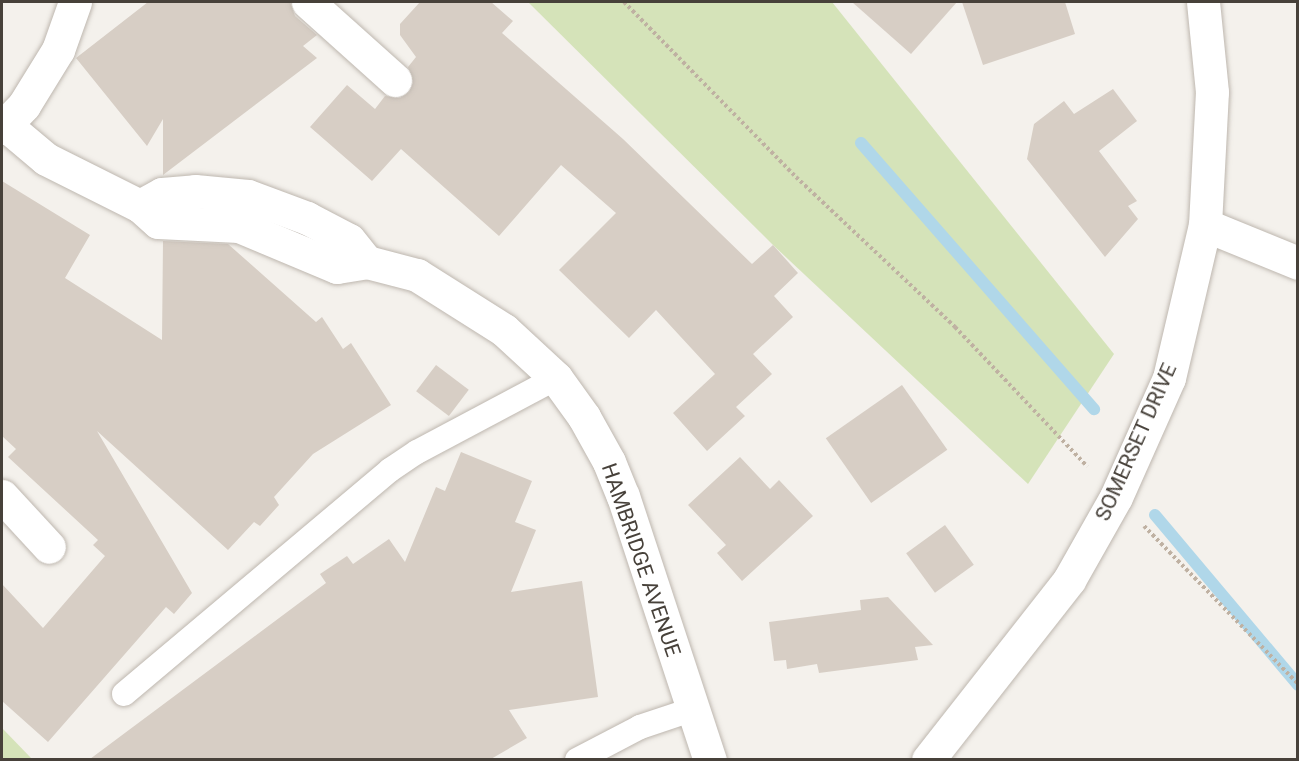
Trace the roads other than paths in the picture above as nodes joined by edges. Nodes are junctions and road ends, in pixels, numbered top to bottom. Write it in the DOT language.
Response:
graph roads {
  1 [pos="75,2"];
  2 [pos="308,2"];
  3 [pos="1203,2"];
  4 [pos="395,80"];
  5 [pos="3,125"];
  6 [pos="1205,225"];
  7 [pos="1298,263"];
  8 [pos="556,378"];
  9 [pos="2,496"];
  10 [pos="49,547"];
  11 [pos="124,694"];
  12 [pos="691,710"];
  13 [pos="578,759"];
  14 [pos="710,759"];
  15 [pos="928,759"];
  1 -- 5 [label="street"];
  2 -- 4 [label="street"];
  3 -- 6 [label="street, SOMERSET DRIVE"];
  5 -- 8 [label="street, HAMBRIDGE AVENUE"];
  6 -- 7 [label="street"];
  6 -- 15 [label="street, SOMERSET DRIVE"];
  8 -- 11 [label="lane"];
  8 -- 12 [label="street, HAMBRIDGE AVENUE"];
  9 -- 10 [label="street"];
  12 -- 13 [label="lane"];
  12 -- 14 [label="street, HAMBRIDGE AVENUE"];
}
